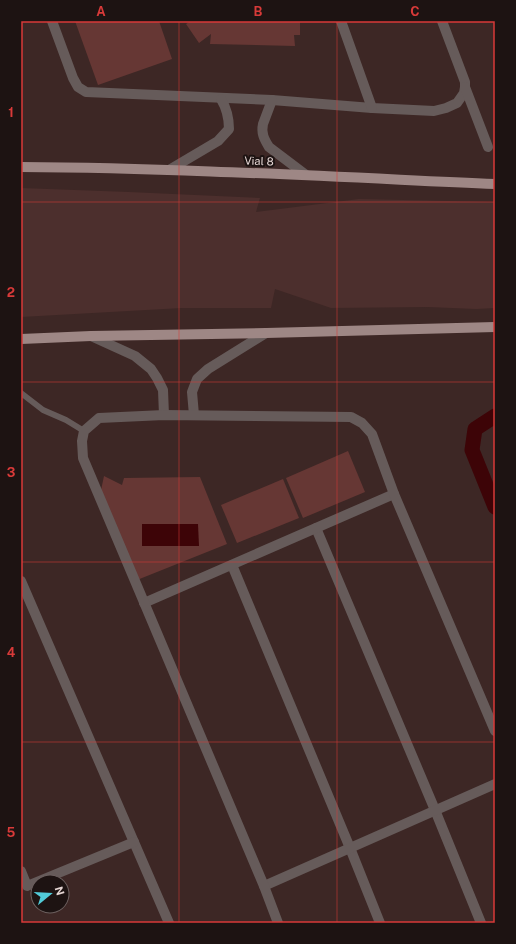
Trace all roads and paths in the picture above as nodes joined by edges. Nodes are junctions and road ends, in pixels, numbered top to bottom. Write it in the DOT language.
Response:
graph roads {
  1 [pos="52,21"];
  2 [pos="341,21"];
  3 [pos="442,21"];
  4 [pos="465,87"];
  5 [pos="221,99"];
  6 [pos="272,100"];
  7 [pos="372,108"];
  8 [pos="488,147"];
  9 [pos="21,167"];
  10 [pos="170,170"];
  11 [pos="306,175"];
  12 [pos="495,184"];
  13 [pos="495,326"];
  14 [pos="266,333"];
  15 [pos="91,336"];
  16 [pos="21,339"];
  17 [pos="21,393"];
  18 [pos="164,415"];
  19 [pos="194,415"];
  20 [pos="84,431"];
  21 [pos="394,494"];
  22 [pos="316,528"];
  23 [pos="232,565"];
  24 [pos="21,581"];
  25 [pos="144,603"];
  26 [pos="495,730"];
  27 [pos="495,784"];
  28 [pos="435,810"];
  29 [pos="134,842"];
  30 [pos="350,848"];
  31 [pos="21,871"];
  32 [pos="264,886"];
  33 [pos="24,887"];
  34 [pos="169,923"];
  35 [pos="278,923"];
  36 [pos="380,923"];
  37 [pos="481,923"];
  1 -- 5 [label="street"];
  2 -- 7 [label="street"];
  3 -- 4 [label="street"];
  4 -- 7 [label="street"];
  4 -- 8 [label="street"];
  5 -- 6 [label="street"];
  5 -- 10 [label="street"];
  6 -- 7 [label="street"];
  6 -- 11 [label="street"];
  9 -- 10 [label="main road, Vial 8"];
  10 -- 11 [label="main road, Vial 8"];
  11 -- 12 [label="main road, Vial 8"];
  13 -- 14 [label="main road"];
  14 -- 15 [label="main road"];
  14 -- 19 [label="street"];
  15 -- 16 [label="main road"];
  15 -- 18 [label="street"];
  17 -- 20 [label="lane"];
  18 -- 19 [label="street"];
  18 -- 20 [label="street"];
  19 -- 21 [label="street"];
  20 -- 25 [label="street"];
  21 -- 22 [label="street"];
  21 -- 26 [label="street"];
  22 -- 23 [label="street"];
  22 -- 28 [label="street"];
  23 -- 25 [label="street"];
  23 -- 30 [label="street"];
  24 -- 29 [label="street"];
  25 -- 32 [label="street"];
  27 -- 28 [label="street"];
  28 -- 30 [label="street"];
  28 -- 37 [label="street"];
  29 -- 33 [label="street"];
  29 -- 34 [label="street"];
  30 -- 32 [label="street"];
  30 -- 36 [label="street"];
  31 -- 33 [label="street"];
  32 -- 35 [label="street"];
}
